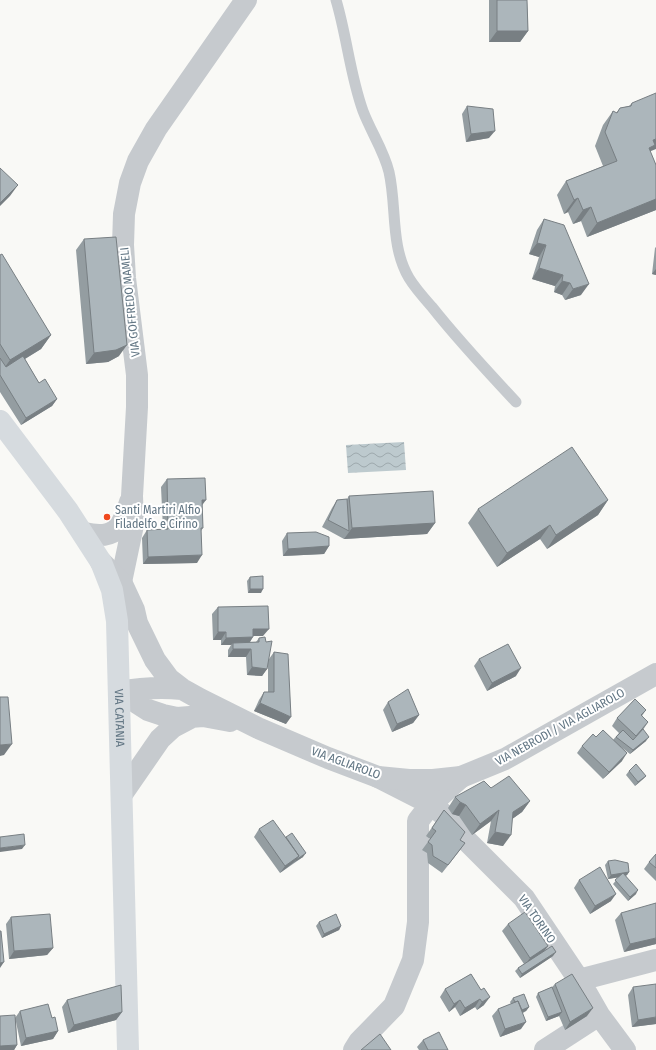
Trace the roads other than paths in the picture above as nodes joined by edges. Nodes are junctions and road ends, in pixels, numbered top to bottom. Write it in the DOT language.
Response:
graph roads {
  1 [pos="246,0"];
  2 [pos="336,0"];
  3 [pos="516,402"];
  4 [pos="0,421"];
  5 [pos="126,526"];
  6 [pos="84,533"];
  7 [pos="101,562"];
  8 [pos="121,582"];
  9 [pos="125,615"];
  10 [pos="656,674"];
  11 [pos="182,689"];
  12 [pos="120,692"];
  13 [pos="192,717"];
  14 [pos="258,728"];
  15 [pos="378,776"];
  16 [pos="461,777"];
  17 [pos="122,794"];
  18 [pos="431,804"];
  19 [pos="656,960"];
  20 [pos="579,980"];
  21 [pos="599,1015"];
  22 [pos="128,1050"];
  23 [pos="354,1050"];
  24 [pos="545,1050"];
  25 [pos="625,1050"];
  1 -- 5 [label="street, VIA GOFFREDO MAMELI"];
  2 -- 3 [label="lane"];
  4 -- 6 [label="main road, VIA CATANIA"];
  5 -- 6 [label="street"];
  5 -- 7 [label="street"];
  5 -- 8 [label="street"];
  5 -- 9 [label="street"];
  6 -- 7 [label="main road, VIA CATANIA"];
  7 -- 8 [label="street"];
  7 -- 9 [label="main road, VIA CATANIA"];
  8 -- 9 [label="street"];
  9 -- 11 [label="street"];
  9 -- 12 [label="main road, VIA CATANIA"];
  10 -- 16 [label="street, VIA NEBRODI / VIA AGLIAROLO"];
  11 -- 12 [label="street"];
  11 -- 14 [label="street"];
  12 -- 13 [label="street"];
  12 -- 17 [label="main road, VIA CATANIA"];
  13 -- 14 [label="street"];
  13 -- 17 [label="street"];
  14 -- 15 [label="street, VIA AGLIAROLO"];
  15 -- 16 [label="street, VIA AGLIAROLO"];
  15 -- 18 [label="street, VIA TORINO"];
  16 -- 18 [label="street"];
  17 -- 22 [label="main road, VIA CATANIA"];
  18 -- 20 [label="street, VIA TORINO"];
  18 -- 23 [label="street"];
  19 -- 20 [label="street"];
  20 -- 21 [label="street, VIA TORINO"];
  21 -- 24 [label="street"];
  21 -- 25 [label="street, VIA TORINO"];
}
